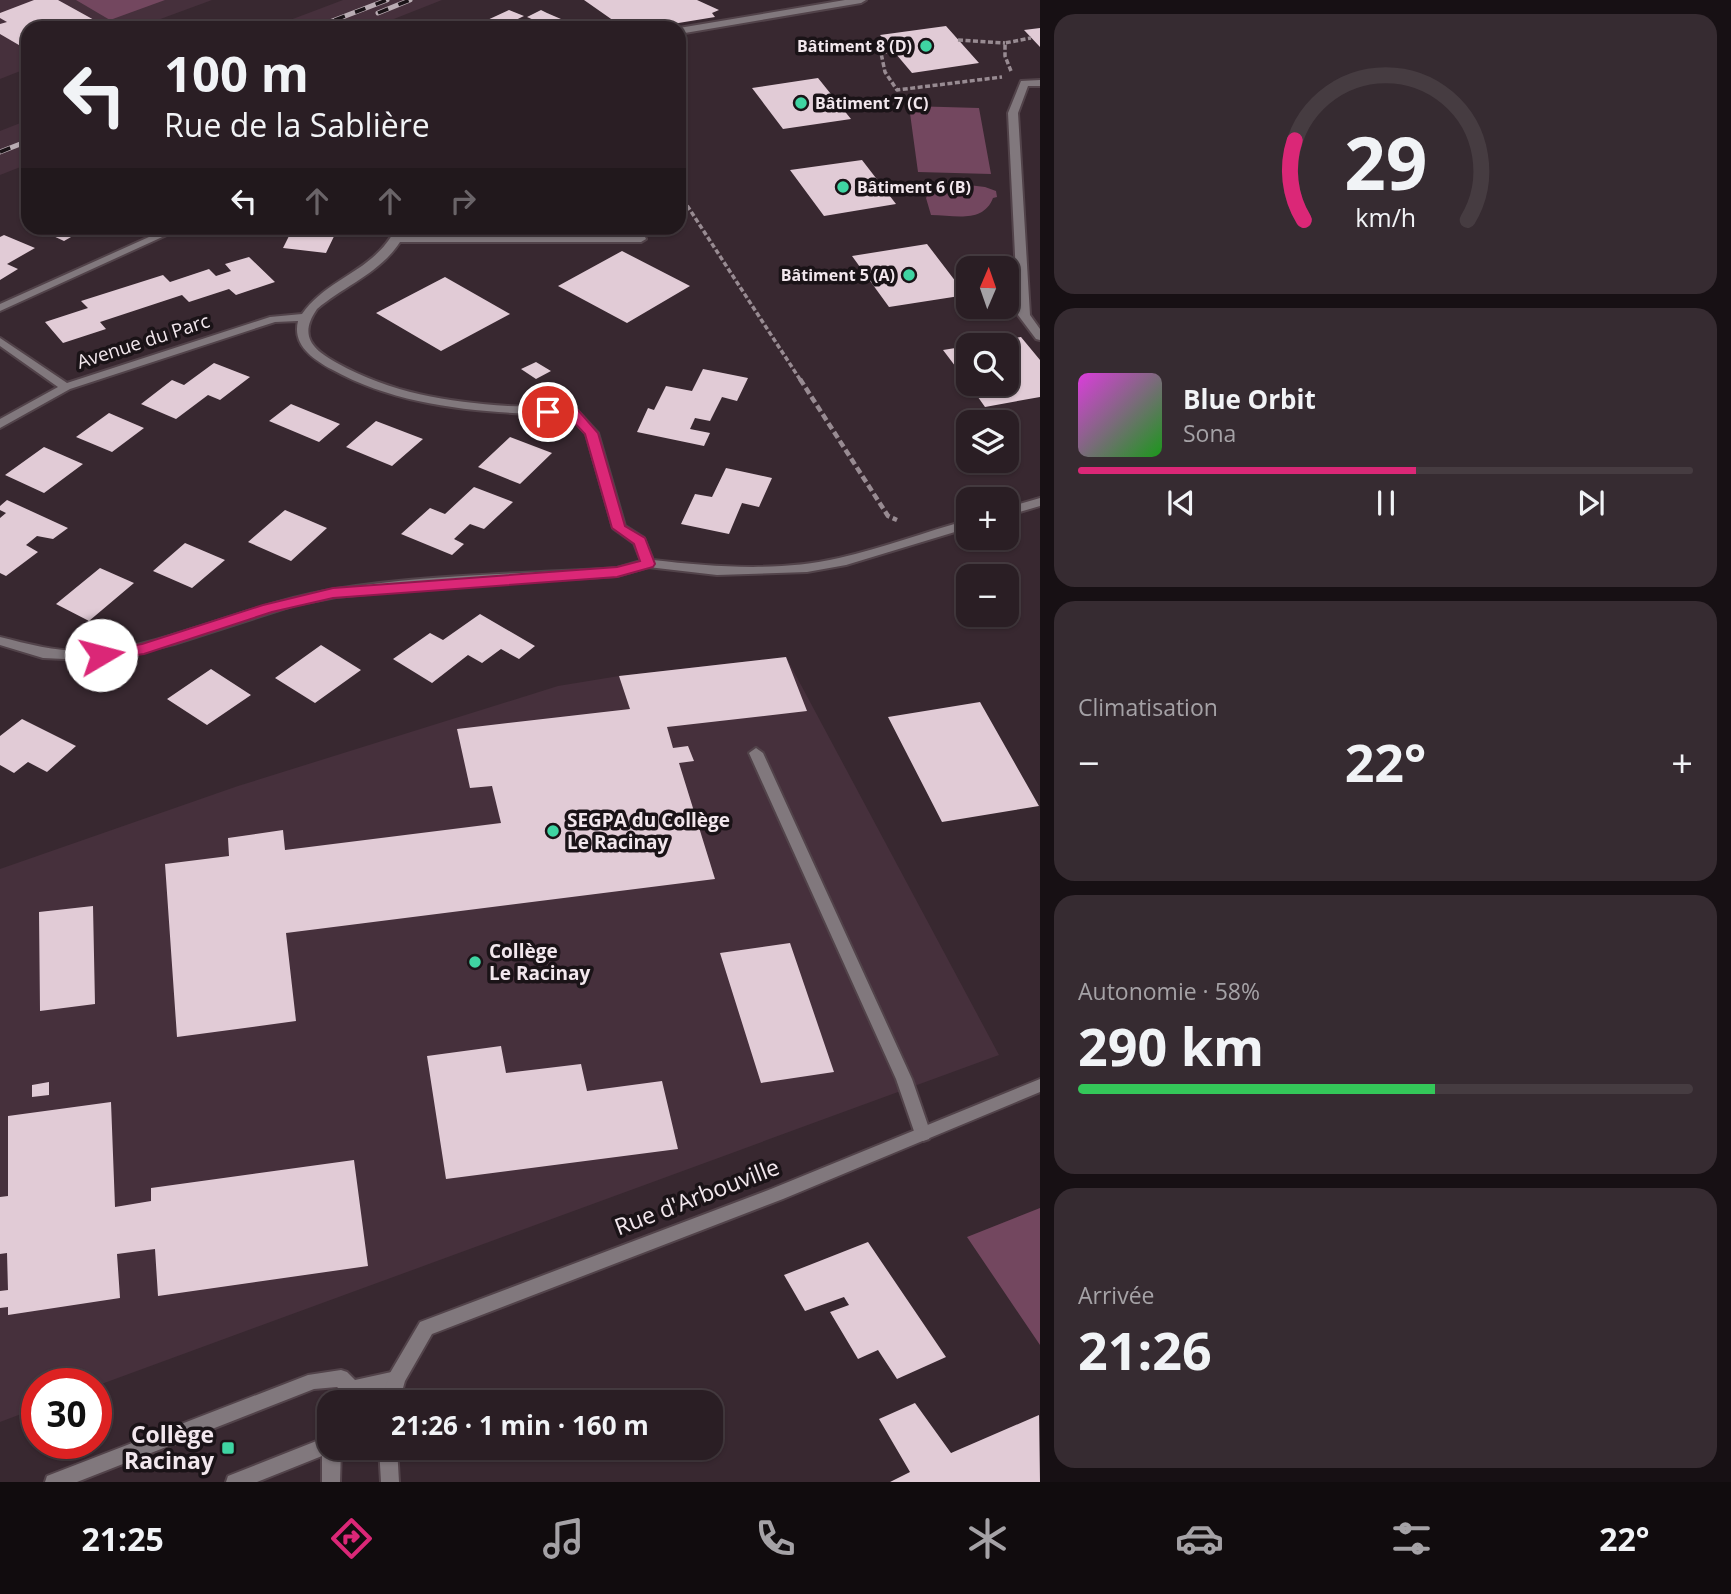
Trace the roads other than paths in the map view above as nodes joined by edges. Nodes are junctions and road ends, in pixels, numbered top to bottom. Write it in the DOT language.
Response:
graph roads {
  1 [pos="861,0"];
  2 [pos="686,30"];
  3 [pos="1040,83"];
  4 [pos="162,235"];
  5 [pos="397,235"];
  6 [pos="479,235"];
  7 [pos="641,239"];
  8 [pos="0,308"];
  9 [pos="305,317"];
  10 [pos="1040,337"];
  11 [pos="0,341"];
  12 [pos="66,387"];
  13 [pos="0,424"];
  14 [pos="1040,502"];
  15 [pos="1019,508"];
  16 [pos="956,528"];
  17 [pos="648,564"];
  18 [pos="0,641"];
  19 [pos="756,753"];
  20 [pos="1040,1085"];
  21 [pos="923,1134"];
  22 [pos="396,1379"];
  23 [pos="347,1390"];
  24 [pos="364,1390"];
  25 [pos="393,1390"];
  26 [pos="317,1451"];
  27 [pos="331,1460"];
  28 [pos="389,1460"];
  29 [pos="54,1482"];
  30 [pos="235,1482"];
  31 [pos="331,1482"];
  32 [pos="390,1482"];
  1 -- 2 [label="street"];
  3 -- 10 [label="street"];
  4 -- 8 [label="street"];
  5 -- 9 [label="street"];
  6 -- 7 [label="street"];
  9 -- 12 [label="street, Avenue du Parc"];
  9 -- 17 [label="street"];
  11 -- 12 [label="street"];
  12 -- 13 [label="street, Avenue du Parc"];
  14 -- 15 [label="street"];
  16 -- 17 [label="street"];
  17 -- 18 [label="street"];
  19 -- 21 [label="street"];
  20 -- 21 [label="street, Rue d'Arbouville"];
  21 -- 22 [label="street, Rue d'Arbouville"];
  22 -- 24 [label="street"];
  22 -- 25 [label="street, Rue d'Arbouville"];
  23 -- 29 [label="street"];
  26 -- 30 [label="street"];
  27 -- 31 [label="street"];
  28 -- 32 [label="street"];
}
